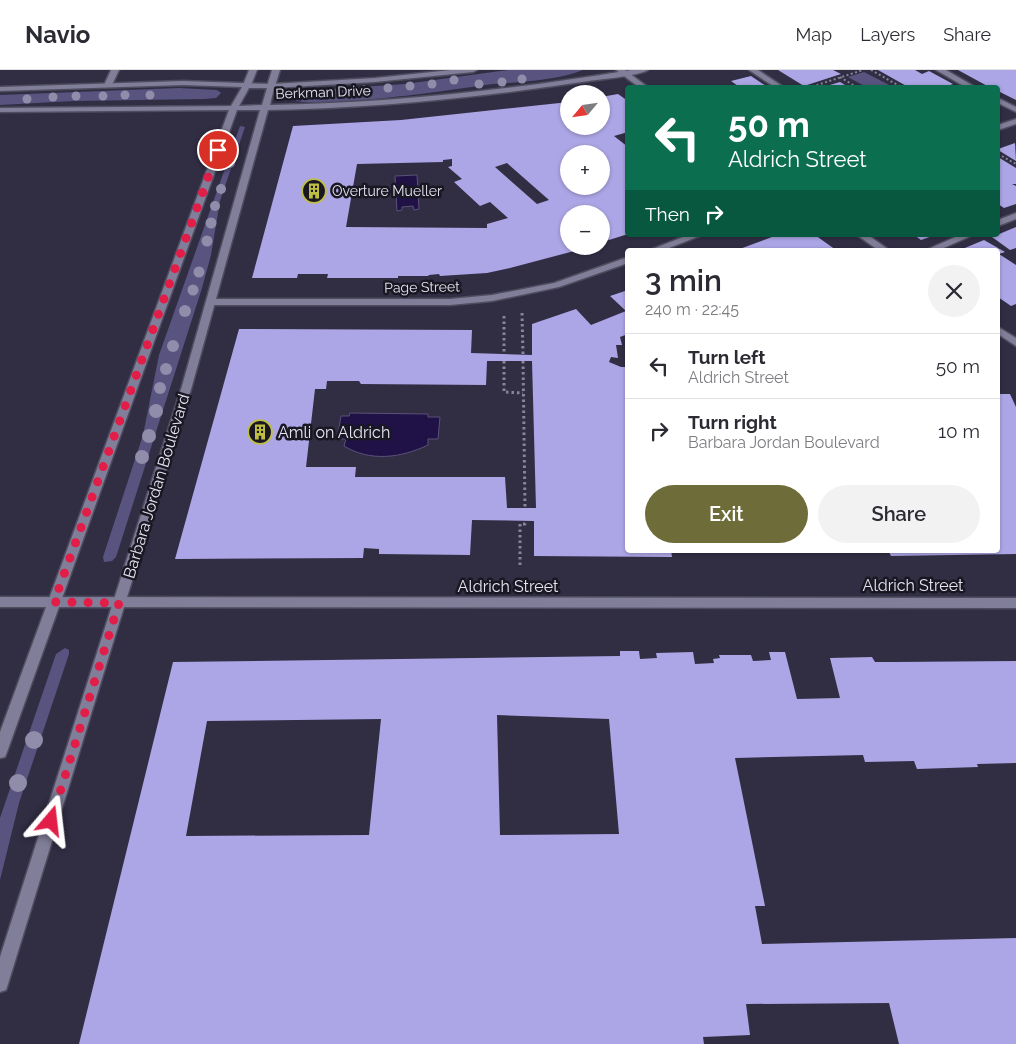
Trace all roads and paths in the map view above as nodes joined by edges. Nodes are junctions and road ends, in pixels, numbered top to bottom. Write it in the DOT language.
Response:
graph roads {
  1 [pos="115,70"];
  2 [pos="253,70"];
  3 [pos="276,70"];
  4 [pos="473,70"];
  5 [pos="644,70"];
  6 [pos="753,70"];
  7 [pos="850,70"];
  8 [pos="862,70"];
  9 [pos="871,70"];
  10 [pos="940,70"];
  11 [pos="622,72"];
  12 [pos="854,73"];
  13 [pos="840,77"];
  14 [pos="108,84"];
  15 [pos="247,85"];
  16 [pos="642,85"];
  17 [pos="777,85"];
  18 [pos="817,85"];
  19 [pos="853,85"];
  20 [pos="898,85"];
  21 [pos="968,85"];
  22 [pos="271,86"];
  23 [pos="0,89"];
  24 [pos="1000,101"];
  25 [pos="266,106"];
  26 [pos="234,108"];
  27 [pos="0,110"];
  28 [pos="1016,110"];
  29 [pos="1016,121"];
  30 [pos="1000,127"];
  31 [pos="1000,155"];
  32 [pos="1016,164"];
  33 [pos="1016,216"];
  34 [pos="1000,222"];
  35 [pos="691,237"];
  36 [pos="865,237"];
  37 [pos="963,237"];
  38 [pos="661,248"];
  39 [pos="881,248"];
  40 [pos="935,248"];
  41 [pos="625,261"];
  42 [pos="211,302"];
  43 [pos="522,313"];
  44 [pos="504,316"];
  45 [pos="1000,331"];
  46 [pos="1014,338"];
  47 [pos="504,354"];
  48 [pos="523,355"];
  49 [pos="504,361"];
  50 [pos="523,361"];
  51 [pos="523,393"];
  52 [pos="525,508"];
  53 [pos="525,521"];
  54 [pos="520,564"];
  55 [pos="0,602"];
  56 [pos="54,602"];
  57 [pos="119,603"];
  58 [pos="1016,603"];
  59 [pos="0,752"];
  60 [pos="0,984"];
  1 -- 14 [label="street"];
  2 -- 15 [label="street"];
  3 -- 22 [label="street, Barbara Jordan Boulevard"];
  4 -- 22 [label="street, Berkman Drive"];
  5 -- 11 [label="street, Berkman Drive"];
  6 -- 17 [label="street"];
  7 -- 12 [label="path"];
  8 -- 12 [label="path"];
  9 -- 20 [label="path"];
  10 -- 21 [label="street"];
  11 -- 16 [label="street"];
  11 -- 25 [label="street, Berkman Drive"];
  12 -- 13 [label="path"];
  13 -- 18 [label="path"];
  13 -- 19 [label="path"];
  14 -- 15 [label="street, Berkman Drive"];
  14 -- 23 [label="street, Berkman Drive"];
  15 -- 22 [label="street, Berkman Drive"];
  15 -- 26 [label="street"];
  22 -- 25 [label="street, Barbara Jordan Boulevard"];
  24 -- 28 [label="street"];
  25 -- 26 [label="street, Berkman Drive"];
  25 -- 42 [label="street, Barbara Jordan Boulevard"];
  26 -- 27 [label="street, Berkman Drive"];
  26 -- 56 [label="street"];
  29 -- 30 [label="street"];
  31 -- 32 [label="path"];
  33 -- 34 [label="street"];
  35 -- 38 [label="street"];
  36 -- 39 [label="street"];
  37 -- 40 [label="street"];
  41 -- 42 [label="street, Page Street"];
  42 -- 57 [label="street, Barbara Jordan Boulevard"];
  43 -- 48 [label="path"];
  44 -- 47 [label="path"];
  45 -- 46 [label="street"];
  49 -- 51 [label="path"];
  50 -- 51 [label="path"];
  51 -- 52 [label="path"];
  53 -- 54 [label="path"];
  55 -- 56 [label="street, Aldrich Street"];
  56 -- 57 [label="street, Aldrich Street"];
  56 -- 59 [label="street"];
  57 -- 58 [label="street, Aldrich Street"];
  57 -- 60 [label="street, Barbara Jordan Boulevard"];
}
